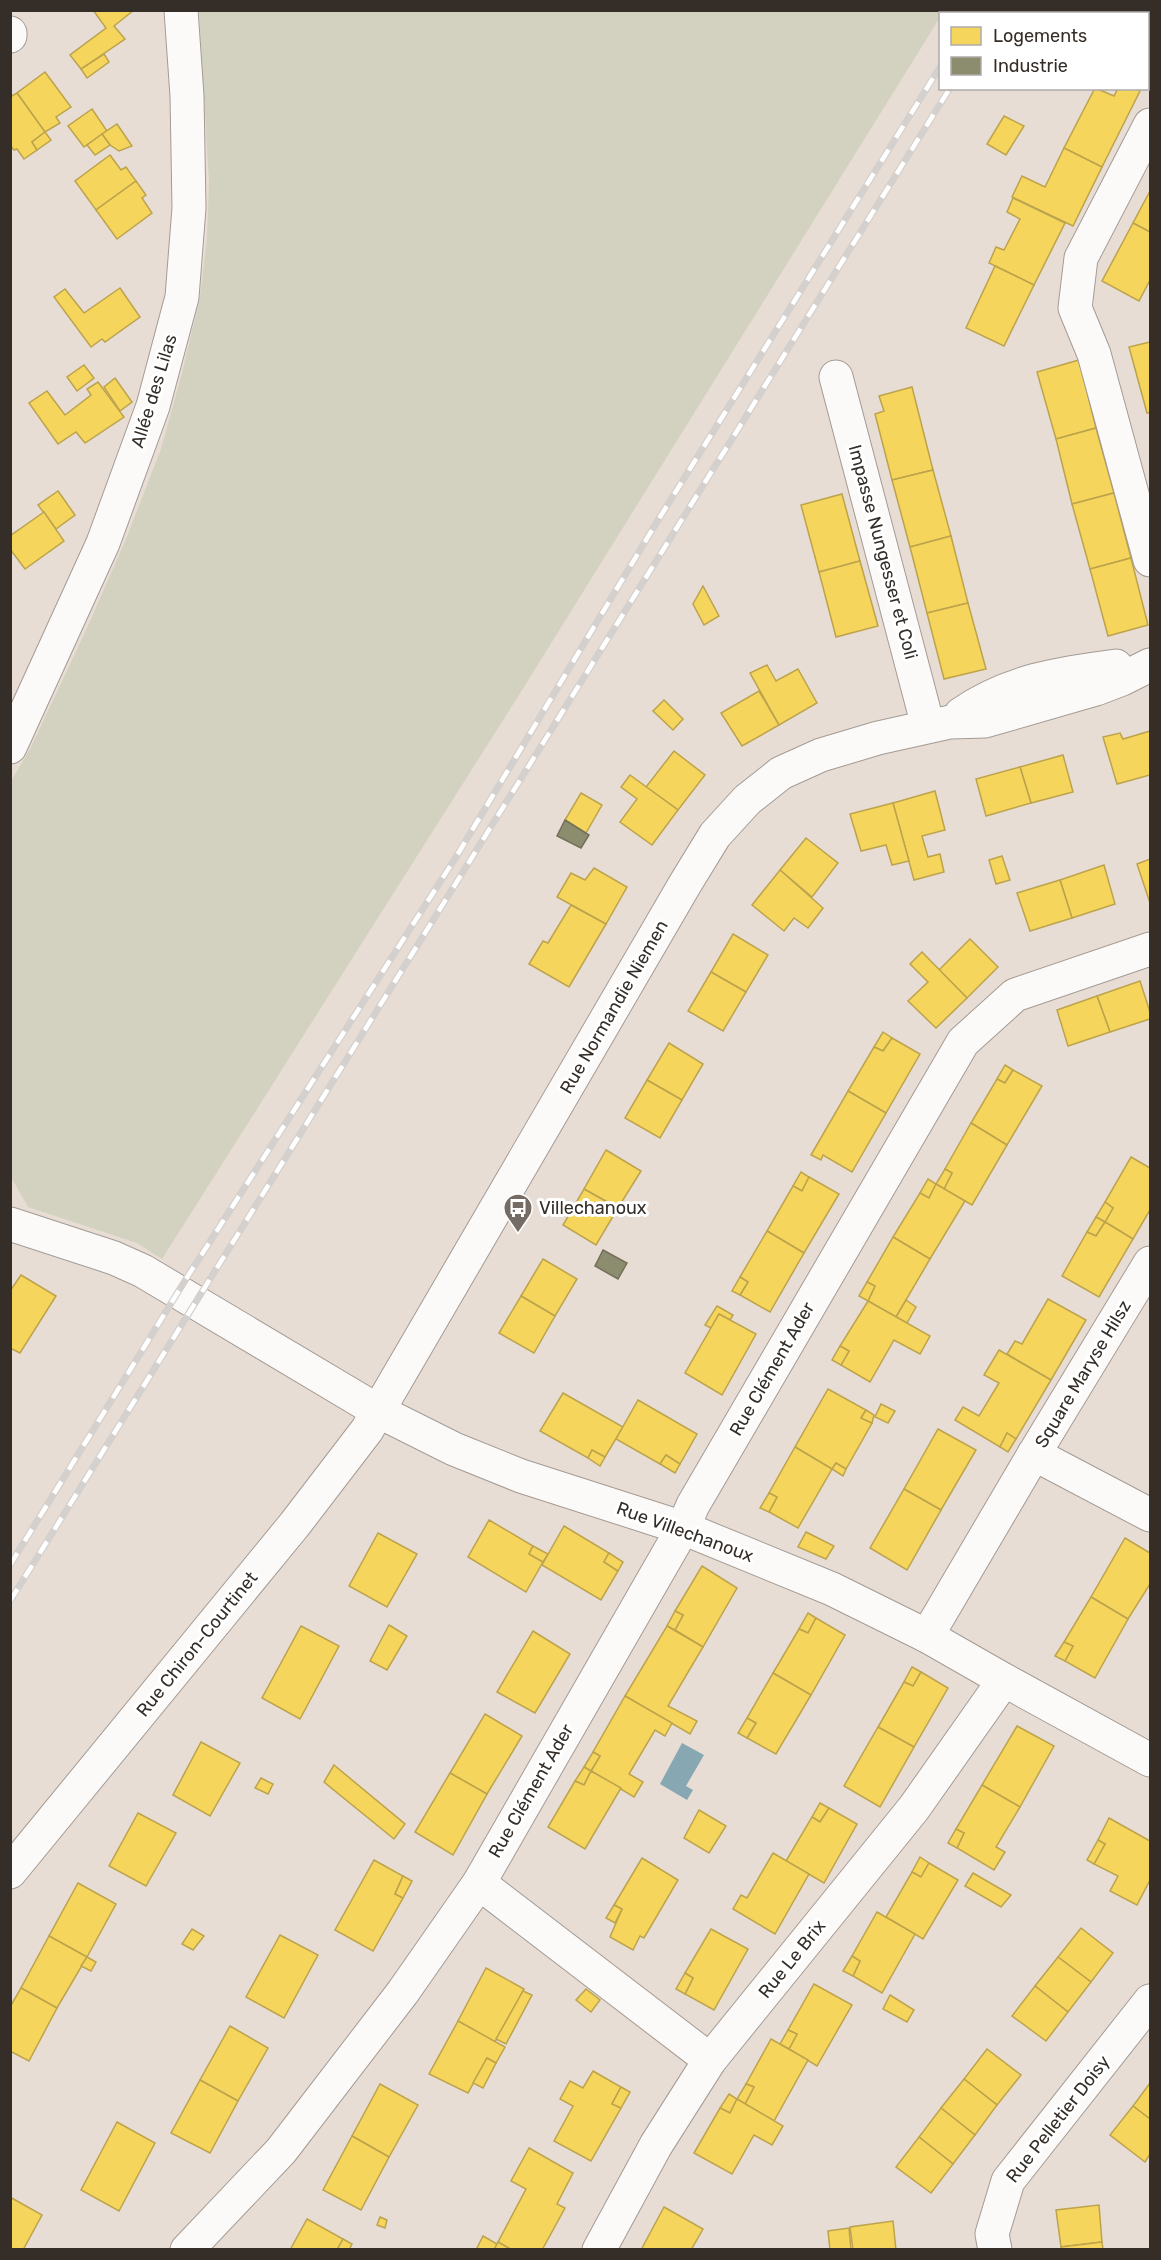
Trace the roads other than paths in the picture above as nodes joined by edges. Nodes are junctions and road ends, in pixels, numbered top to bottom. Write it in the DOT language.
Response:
graph roads {
  1 [pos="180,10"];
  2 [pos="1150,125"];
  3 [pos="836,377"];
  4 [pos="1150,560"];
  5 [pos="1149,665"];
  6 [pos="939,724"];
  7 [pos="10,747"];
  8 [pos="1150,949"];
  9 [pos="10,1224"];
  10 [pos="1150,1263"];
  11 [pos="378,1411"];
  12 [pos="1034,1454"];
  13 [pos="1150,1515"];
  14 [pos="683,1528"];
  15 [pos="927,1636"];
  16 [pos="1004,1680"];
  17 [pos="1150,1760"];
  18 [pos="10,1872"];
  19 [pos="479,1883"];
  20 [pos="1150,2001"];
  21 [pos="710,2060"];
  22 [pos="186,2250"];
  23 [pos="599,2250"];
  24 [pos="995,2250"];
  1 -- 7 [label="street, Allée des Lilas"];
  2 -- 4 [label="street"];
  3 -- 6 [label="street, Impasse Nungesser et Coli"];
  5 -- 6 [label="street, Rue Normandie Niemen"];
  6 -- 11 [label="street, Rue Normandie Niemen"];
  8 -- 14 [label="street, Rue Clément Ader"];
  9 -- 11 [label="street, Rue Villechanoux"];
  10 -- 12 [label="street, Square Maryse Hilsz"];
  11 -- 14 [label="street, Rue Villechanoux"];
  11 -- 18 [label="street, Rue Chiron-Courtinet"];
  12 -- 13 [label="street, Square Maryse Hilsz"];
  12 -- 15 [label="street, Square Maryse Hilsz"];
  14 -- 15 [label="street, Rue Villechanoux"];
  14 -- 19 [label="street, Rue Clément Ader"];
  15 -- 16 [label="street, Rue Villechanoux"];
  16 -- 17 [label="street, Rue Villechanoux"];
  16 -- 21 [label="street, Rue Le Brix"];
  19 -- 21 [label="street"];
  19 -- 22 [label="street, Rue Clément Ader"];
  20 -- 24 [label="street, Rue Pelletier Doisy"];
  21 -- 23 [label="street, Rue Le Brix"];
}
